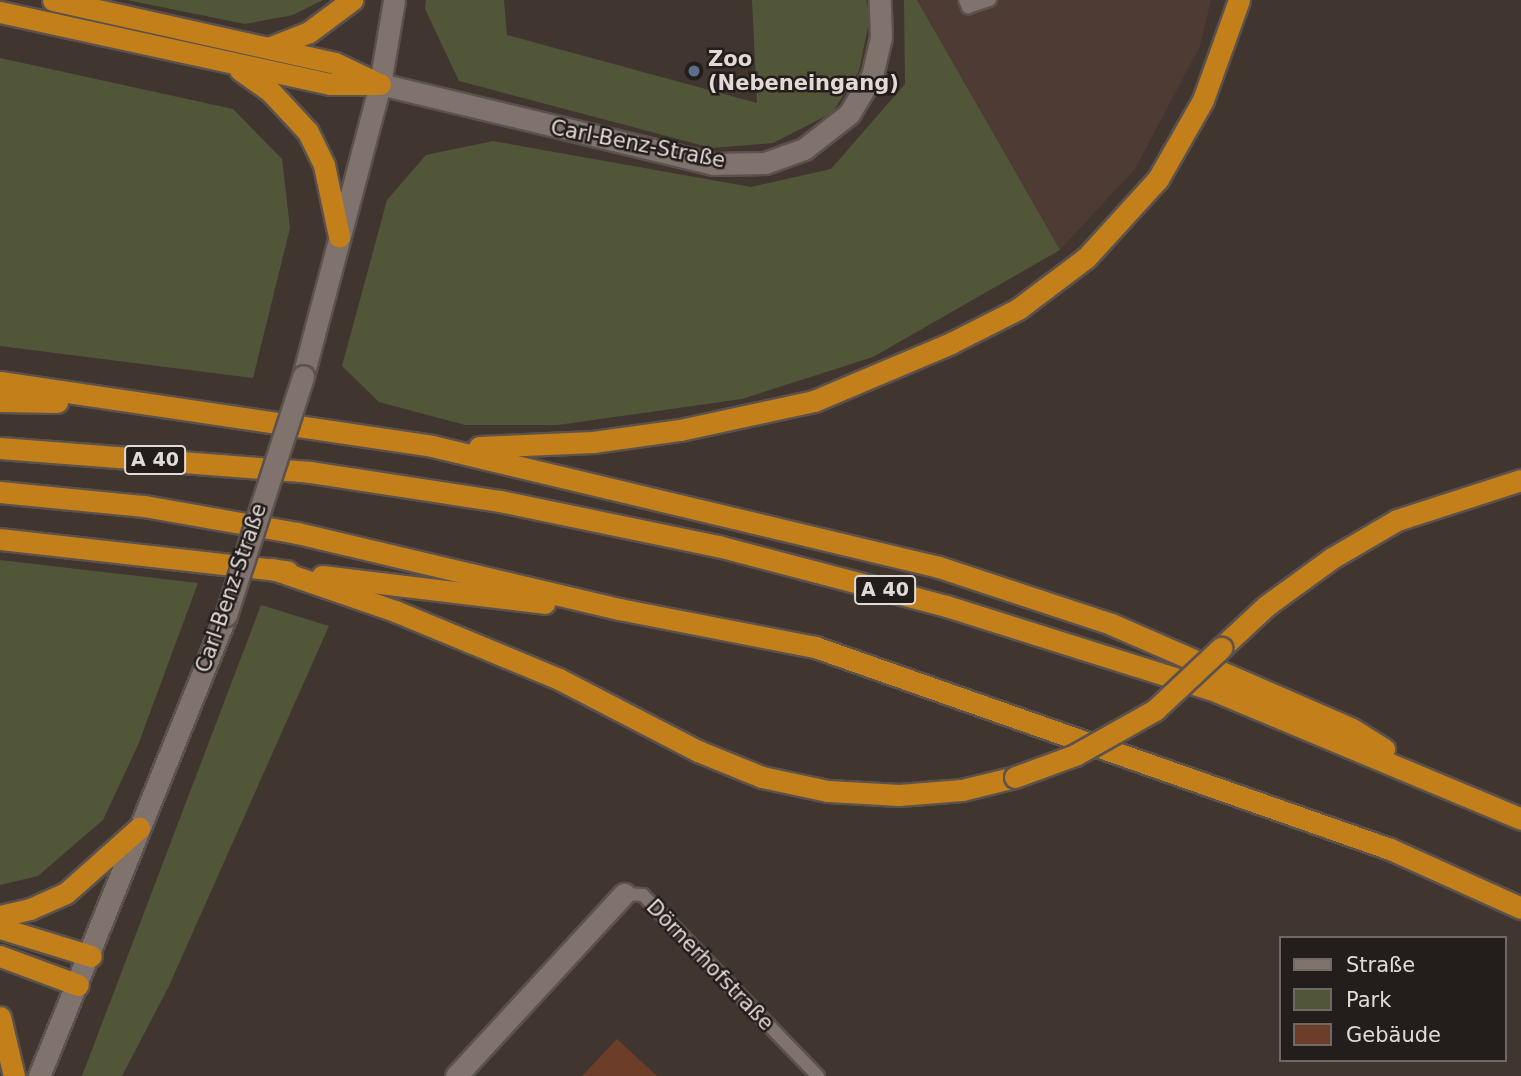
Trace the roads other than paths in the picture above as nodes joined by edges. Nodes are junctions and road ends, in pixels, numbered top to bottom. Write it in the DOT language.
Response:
graph roads {
  1 [pos="53,0"];
  2 [pos="352,0"];
  3 [pos="394,0"];
  4 [pos="880,0"];
  5 [pos="965,0"];
  6 [pos="990,0"];
  7 [pos="1239,0"];
  8 [pos="0,12"];
  9 [pos="271,47"];
  10 [pos="229,63"];
  11 [pos="380,84"];
  12 [pos="339,236"];
  13 [pos="0,382"];
  14 [pos="0,401"];
  15 [pos="136,403"];
  16 [pos="432,446"];
  17 [pos="0,448"];
  18 [pos="1521,480"];
  19 [pos="0,492"];
  20 [pos="0,539"];
  21 [pos="273,569"];
  22 [pos="619,609"];
  23 [pos="1440,783"];
  24 [pos="1521,820"];
  25 [pos="139,828"];
  26 [pos="625,894"];
  27 [pos="1521,908"];
  28 [pos="0,916"];
  29 [pos="0,928"];
  30 [pos="91,956"];
  31 [pos="0,957"];
  32 [pos="78,985"];
  33 [pos="0,1017"];
  34 [pos="14,1076"];
  35 [pos="39,1076"];
  36 [pos="456,1076"];
  37 [pos="818,1076"];
  1 -- 9 [label="highway"];
  2 -- 9 [label="highway"];
  3 -- 11 [label="main road, Carl-Benz-Straße"];
  4 -- 11 [label="main road, Carl-Benz-Straße"];
  5 -- 6 [label="lane"];
  7 -- 16 [label="highway"];
  8 -- 10 [label="highway"];
  9 -- 11 [label="highway"];
  10 -- 11 [label="highway"];
  10 -- 12 [label="highway"];
  11 -- 12 [label="main road, Carl-Benz-Straße"];
  12 -- 25 [label="main road, Carl-Benz-Straße, bridge"];
  13 -- 15 [label="highway"];
  14 -- 15 [label="highway"];
  15 -- 16 [label="highway"];
  16 -- 23 [label="highway"];
  17 -- 23 [label="highway, A 40"];
  18 -- 21 [label="highway, bridge"];
  19 -- 22 [label="highway, A 40"];
  20 -- 21 [label="highway"];
  21 -- 22 [label="highway"];
  22 -- 27 [label="highway, A 40"];
  23 -- 24 [label="highway, A 40"];
  25 -- 28 [label="highway"];
  25 -- 30 [label="main road, Carl-Benz-Straße"];
  26 -- 36 [label="main road, Dörnerhofstraße"];
  26 -- 37 [label="lane, Dörnerhofstraße"];
  29 -- 30 [label="highway"];
  30 -- 32 [label="main road, Carl-Benz-Straße"];
  31 -- 32 [label="highway"];
  32 -- 35 [label="main road, Carl-Benz-Straße"];
  33 -- 34 [label="highway"];
}
